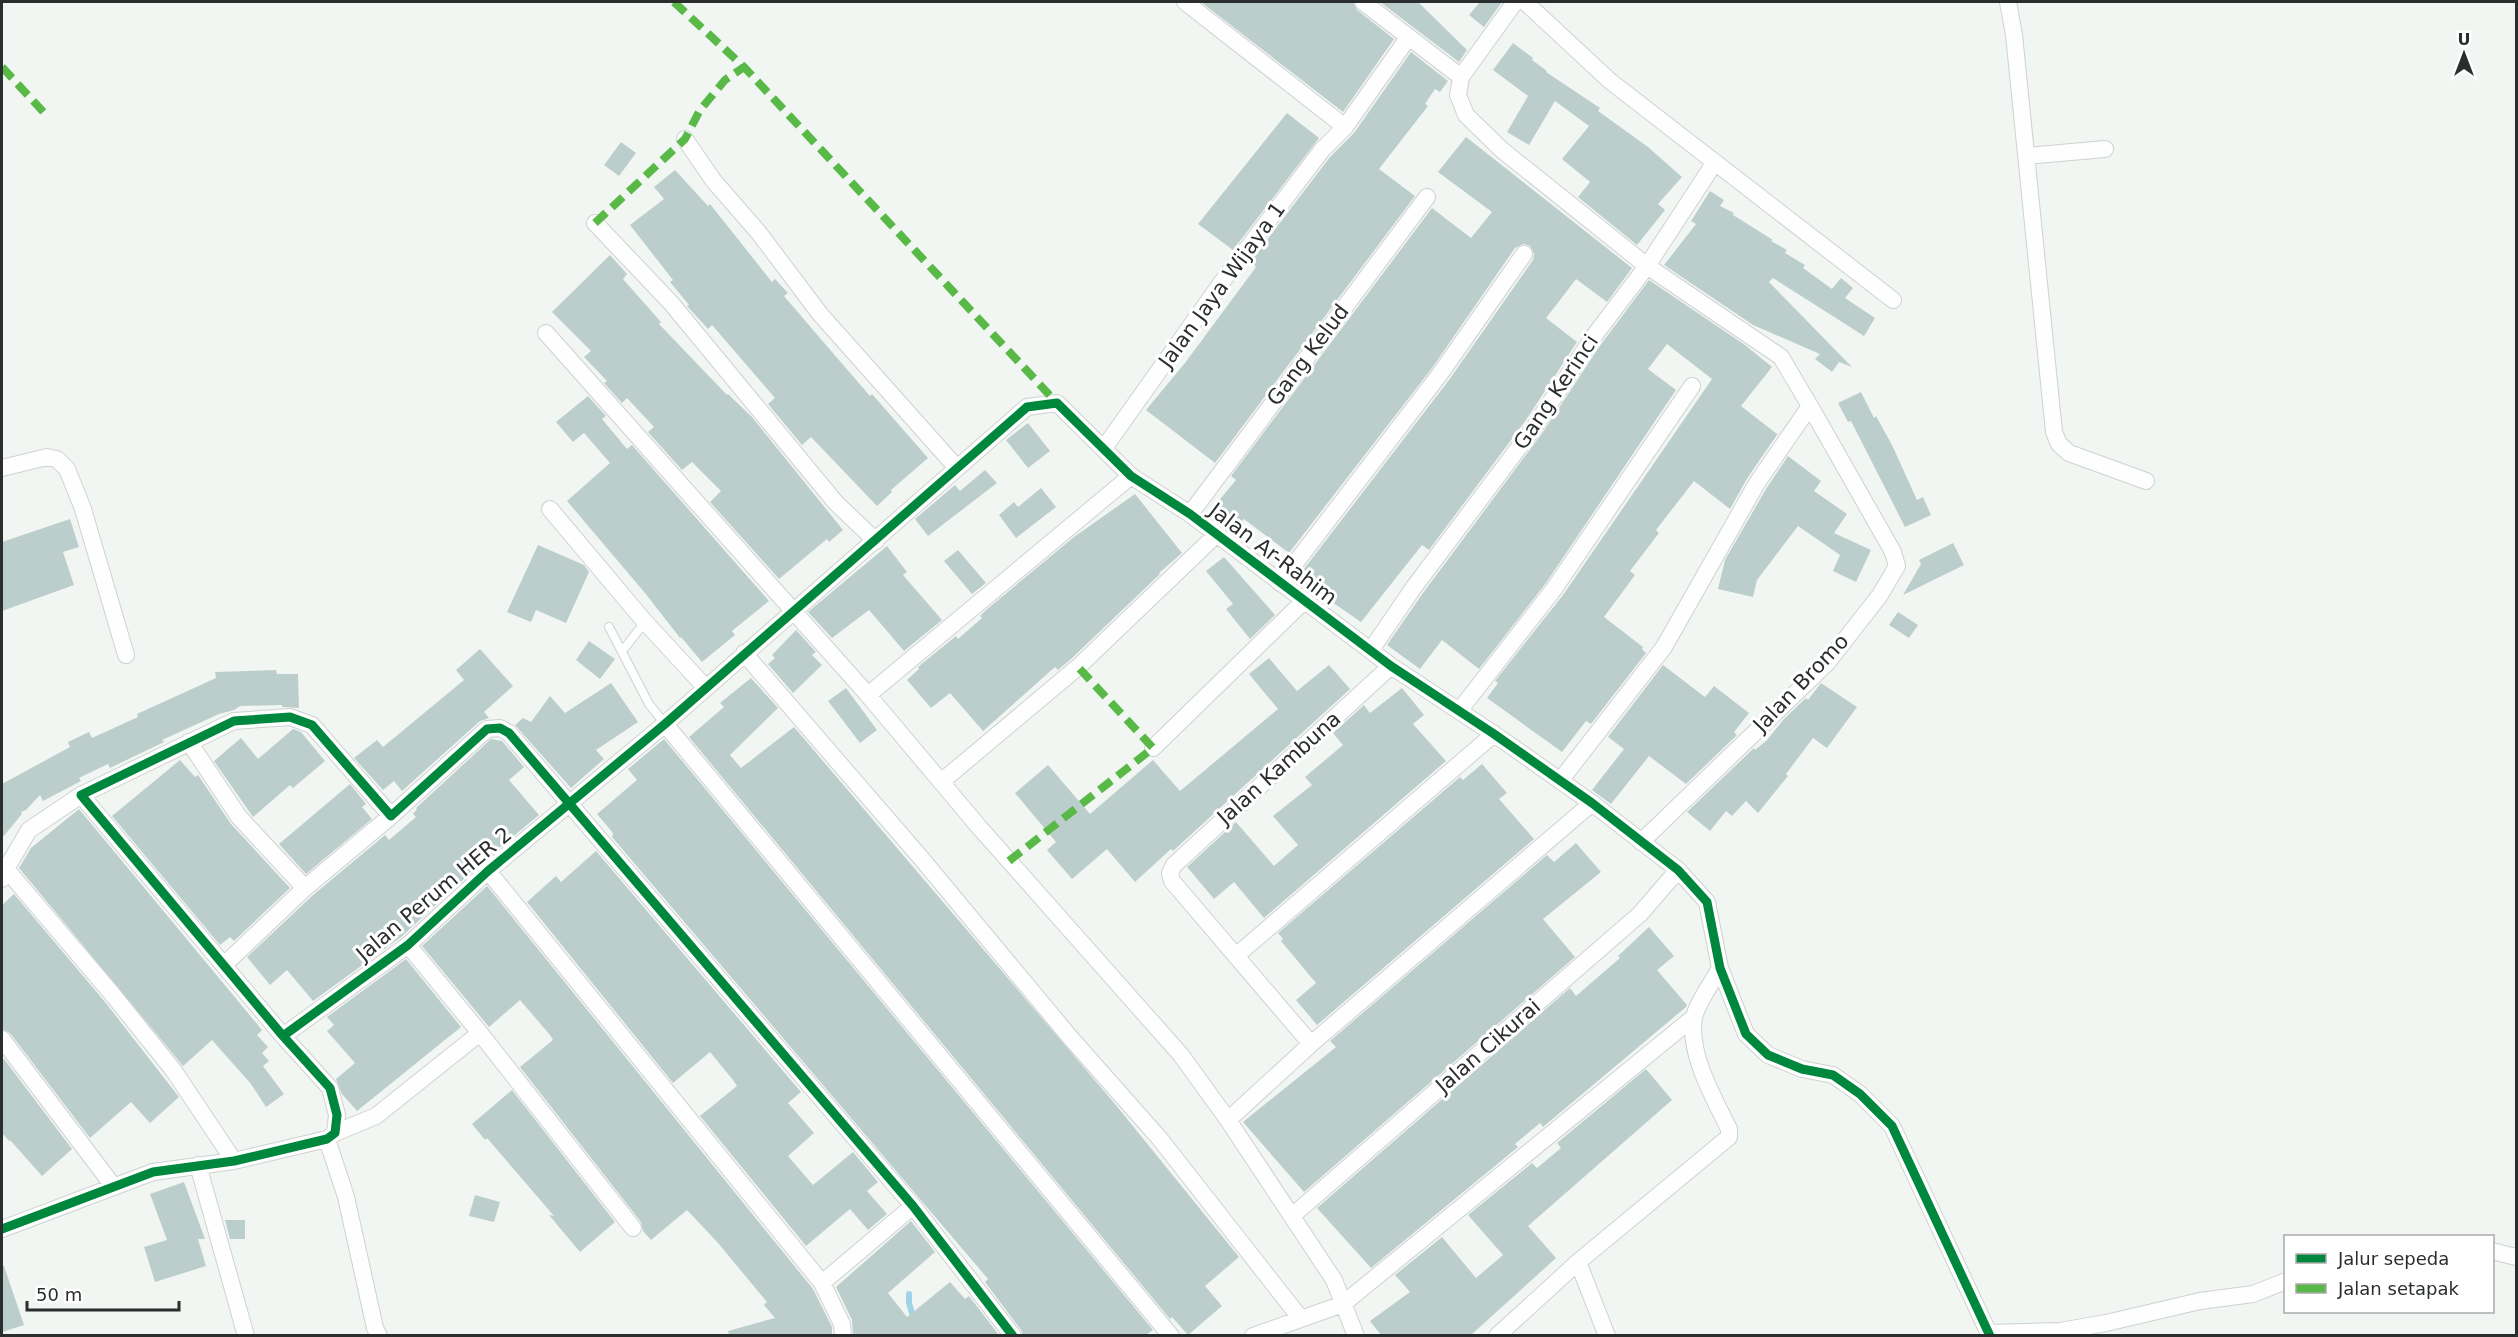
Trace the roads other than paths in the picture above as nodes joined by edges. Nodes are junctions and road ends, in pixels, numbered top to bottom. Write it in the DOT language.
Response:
graph roads {
  1 [pos="1185,2"];
  2 [pos="1363,2"];
  3 [pos="1515,2"];
  4 [pos="1525,2"];
  5 [pos="2008,2"];
  6 [pos="1408,38"];
  7 [pos="1461,77"];
  8 [pos="1345,127"];
  9 [pos="685,139"];
  10 [pos="2104,149"];
  11 [pos="2026,156"];
  12 [pos="1715,162"];
  13 [pos="1427,197"];
  14 [pos="595,224"];
  15 [pos="1524,254"];
  16 [pos="1647,266"];
  17 [pos="1893,300"];
  18 [pos="546,333"];
  19 [pos="1692,386"];
  20 [pos="1810,406"];
  21 [pos="1104,448"];
  22 [pos="2,468"];
  23 [pos="957,468"];
  24 [pos="1131,476"];
  25 [pos="2146,481"];
  26 [pos="549,508"];
  27 [pos="1190,514"];
  28 [pos="1217,534"];
  29 [pos="876,541"];
  30 [pos="1280,583"];
  31 [pos="1305,600"];
  32 [pos="793,612"];
  33 [pos="645,622"];
  34 [pos="609,627"];
  35 [pos="623,650"];
  36 [pos="1371,650"];
  37 [pos="744,653"];
  38 [pos="126,655"];
  39 [pos="1391,666"];
  40 [pos="706,688"];
  41 [pos="868,695"];
  42 [pos="1459,711"];
  43 [pos="665,724"];
  44 [pos="1494,734"];
  45 [pos="189,742"];
  46 [pos="1153,748"];
  47 [pos="1560,781"];
  48 [pos="941,782"];
  49 [pos="81,795"];
  50 [pos="570,803"];
  51 [pos="1592,803"];
  52 [pos="391,816"];
  53 [pos="1641,842"];
  54 [pos="1678,870"];
  55 [pos="488,871"];
  56 [pos="4,874"];
  57 [pos="305,888"];
  58 [pos="408,945"];
  59 [pos="1237,955"];
  60 [pos="224,965"];
  61 [pos="1720,968"];
  62 [pos="1694,1017"];
  63 [pos="480,1033"];
  64 [pos="283,1036"];
  65 [pos="2,1040"];
  66 [pos="1311,1044"];
  67 [pos="1228,1120"];
  68 [pos="331,1136"];
  69 [pos="234,1161"];
  70 [pos="198,1165"];
  71 [pos="114,1187"];
  72 [pos="913,1206"];
  73 [pos="1292,1216"];
  74 [pos="633,1228"];
  75 [pos="2,1229"];
  76 [pos="2494,1251"];
  77 [pos="2517,1257"];
  78 [pos="1578,1262"];
  79 [pos="2284,1282"];
  80 [pos="822,1283"];
  81 [pos="1343,1304"];
  82 [pos="1301,1319"];
  83 [pos="846,1332"];
  84 [pos="1990,1334"];
  85 [pos="246,1335"];
  86 [pos="379,1335"];
  87 [pos="1013,1335"];
  88 [pos="1171,1335"];
  89 [pos="1253,1335"];
  90 [pos="1356,1335"];
  91 [pos="1497,1335"];
  92 [pos="1607,1335"];
  1 -- 8 [label="street"];
  2 -- 6 [label="street"];
  3 -- 7 [label="street"];
  4 -- 12 [label="street"];
  5 -- 11 [label="street"];
  6 -- 7 [label="street"];
  6 -- 8 [label="street, Jalan Jaya Wijaya 1"];
  7 -- 16 [label="street"];
  8 -- 21 [label="street, Jalan Jaya Wijaya 1"];
  9 -- 23 [label="street"];
  10 -- 11 [label="street"];
  11 -- 25 [label="street"];
  12 -- 16 [label="street, Gang Kerinci"];
  12 -- 17 [label="street"];
  13 -- 27 [label="street, Gang Kelud"];
  14 -- 29 [label="street"];
  15 -- 30 [label="street"];
  16 -- 20 [label="street"];
  16 -- 36 [label="street, Gang Kerinci"];
  18 -- 32 [label="street"];
  19 -- 42 [label="street"];
  20 -- 47 [label="street"];
  20 -- 53 [label="street, Jalan Bromo"];
  21 -- 23 [label="street, Jalan Ar-Rahim"];
  21 -- 24 [label="street, Jalan Ar-Rahim"];
  22 -- 38 [label="street"];
  23 -- 29 [label="street, Jalan Perum HER 2"];
  24 -- 27 [label="street, Jalan Ar-Rahim"];
  24 -- 41 [label="street"];
  26 -- 33 [label="street"];
  27 -- 28 [label="street, Jalan Ar-Rahim"];
  28 -- 30 [label="street, Jalan Ar-Rahim"];
  28 -- 48 [label="street"];
  29 -- 32 [label="street, Jalan Perum HER 2"];
  30 -- 31 [label="street, Jalan Ar-Rahim"];
  31 -- 36 [label="street, Jalan Ar-Rahim"];
  31 -- 46 [label="street"];
  32 -- 37 [label="street, Jalan Perum HER 2"];
  32 -- 41 [label="street"];
  33 -- 35 [label="lane"];
  33 -- 40 [label="street"];
  34 -- 35 [label="lane"];
  35 -- 43 [label="lane"];
  36 -- 39 [label="street, Jalan Ar-Rahim"];
  37 -- 40 [label="street, Jalan Perum HER 2"];
  37 -- 82 [label="street"];
  39 -- 42 [label="street, Jalan Ar-Rahim"];
  39 -- 59 [label="street, Jalan Kambuna"];
  40 -- 43 [label="street, Jalan Perum HER 2"];
  41 -- 48 [label="street"];
  42 -- 44 [label="street, Jalan Ar-Rahim"];
  43 -- 50 [label="street, Jalan Perum HER 2"];
  43 -- 88 [label="street"];
  44 -- 47 [label="street, Jalan Ar-Rahim"];
  44 -- 59 [label="street"];
  45 -- 49 [label="street"];
  45 -- 52 [label="street"];
  45 -- 57 [label="street"];
  47 -- 51 [label="street, Jalan Ar-Rahim"];
  48 -- 67 [label="street"];
  49 -- 56 [label="street"];
  49 -- 60 [label="street"];
  50 -- 52 [label="street"];
  50 -- 55 [label="street, Jalan Perum HER 2"];
  50 -- 72 [label="street"];
  51 -- 53 [label="street, Jalan Ar-Rahim"];
  51 -- 66 [label="street"];
  52 -- 57 [label="street"];
  53 -- 54 [label="street, Jalan Ar-Rahim"];
  54 -- 61 [label="street, Jalan Ar-Rahim"];
  54 -- 73 [label="street, Jalan Cikurai"];
  55 -- 58 [label="street, Jalan Perum HER 2"];
  55 -- 80 [label="street"];
  56 -- 69 [label="street"];
  57 -- 60 [label="street"];
  58 -- 63 [label="street"];
  58 -- 64 [label="street, Jalan Perum HER 2"];
  59 -- 66 [label="street"];
  60 -- 64 [label="street"];
  61 -- 62 [label="street"];
  61 -- 84 [label="street, Jalan Ar-Rahim"];
  62 -- 78 [label="street"];
  62 -- 81 [label="street"];
  63 -- 68 [label="street"];
  63 -- 74 [label="street"];
  64 -- 68 [label="street"];
  65 -- 71 [label="street"];
  66 -- 67 [label="street"];
  67 -- 73 [label="street"];
  68 -- 69 [label="street"];
  68 -- 86 [label="street"];
  69 -- 70 [label="street"];
  70 -- 71 [label="street"];
  70 -- 85 [label="street"];
  71 -- 75 [label="street"];
  72 -- 80 [label="street"];
  72 -- 87 [label="street"];
  73 -- 81 [label="street"];
  76 -- 77 [label="street"];
  78 -- 91 [label="street"];
  78 -- 92 [label="street"];
  79 -- 84 [label="street"];
  80 -- 83 [label="street"];
  81 -- 82 [label="street"];
  81 -- 90 [label="street"];
  82 -- 89 [label="street"];
}
